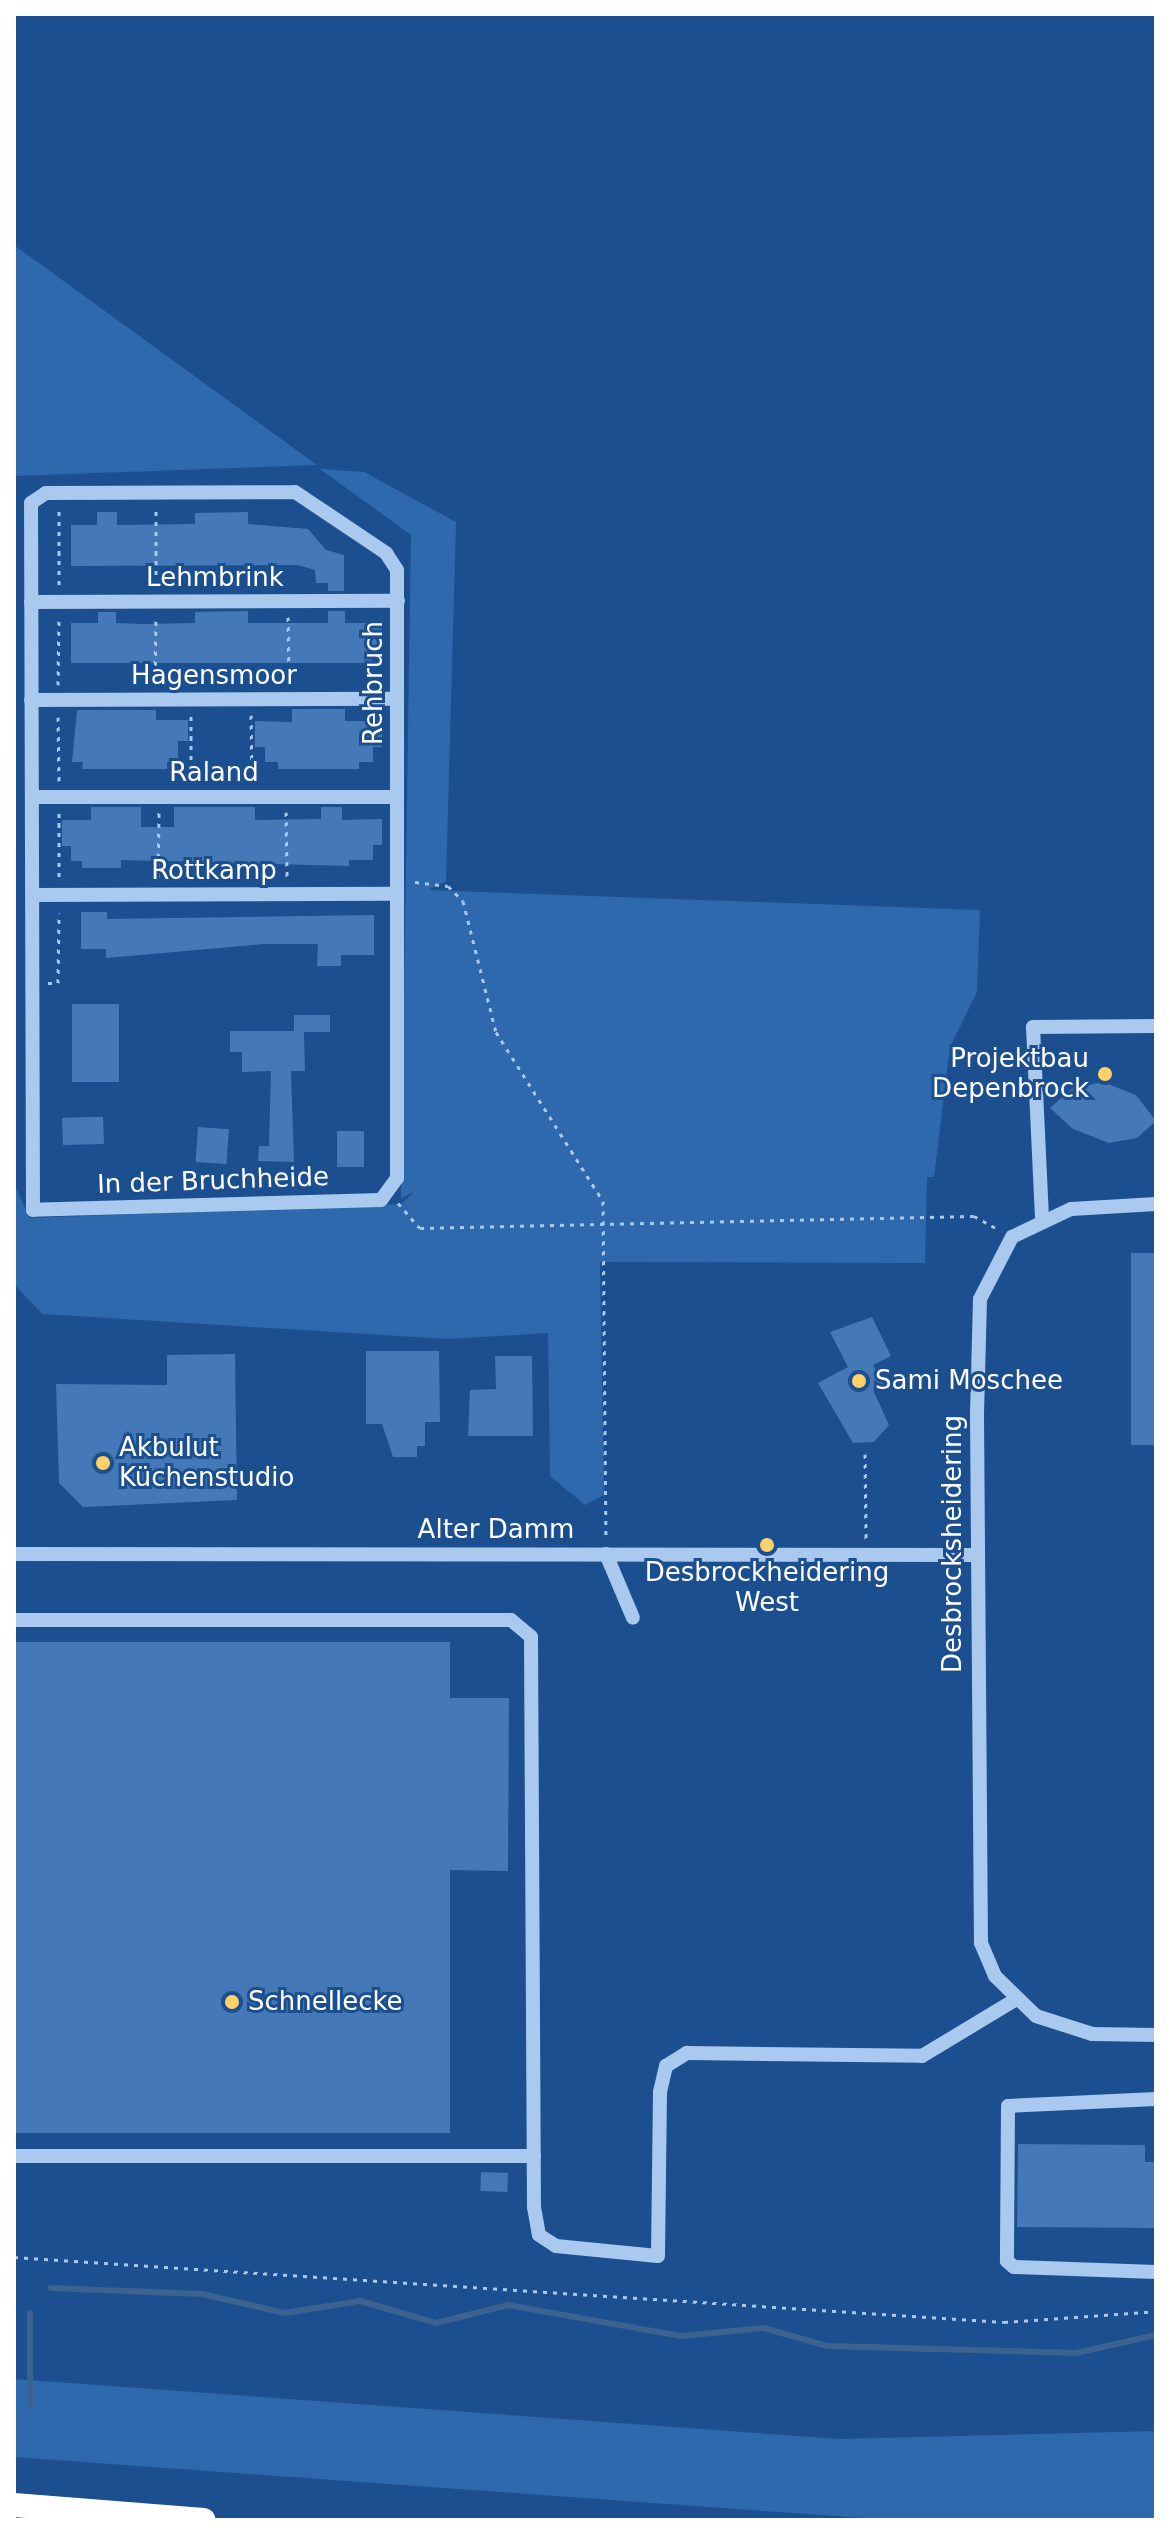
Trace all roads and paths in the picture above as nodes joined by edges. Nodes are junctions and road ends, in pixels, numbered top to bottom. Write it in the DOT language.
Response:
graph roads {
  1 [pos="59,493"];
  2 [pos="14,503"];
  3 [pos="31,503"];
  4 [pos="288,601"];
  5 [pos="398,601"];
  6 [pos="31,602"];
  7 [pos="59,602"];
  8 [pos="289,699"];
  9 [pos="397,699"];
  10 [pos="31,700"];
  11 [pos="58,700"];
  12 [pos="190,700"];
  13 [pos="250,700"];
  14 [pos="32,797"];
  15 [pos="59,797"];
  16 [pos="159,797"];
  17 [pos="192,797"];
  18 [pos="253,797"];
  19 [pos="286,797"];
  20 [pos="397,797"];
  21 [pos="397,887"];
  22 [pos="32,895"];
  23 [pos="59,895"];
  24 [pos="158,895"];
  25 [pos="288,895"];
  26 [pos="32,984"];
  27 [pos="1156,1026"];
  28 [pos="392,1193"];
  29 [pos="1156,1204"];
  30 [pos="1042,1218"];
  31 [pos="606,1225"];
  32 [pos="1012,1237"];
  33 [pos="865,1454"];
  34 [pos="14,1554"];
  35 [pos="606,1554"];
  36 [pos="867,1554"];
  37 [pos="977,1555"];
  38 [pos="633,1618"];
  39 [pos="14,1620"];
  40 [pos="1015,2000"];
  41 [pos="1156,2035"];
  42 [pos="1156,2099"];
  43 [pos="14,2156"];
  44 [pos="534,2156"];
  45 [pos="14,2257"];
  46 [pos="1156,2272"];
  47 [pos="1156,2311"];
  48 [pos="14,2505"];
  49 [pos="203,2520"];
  1 -- 3 [label="street, Rehbruch"];
  1 -- 5 [label="street, Rehbruch"];
  1 -- 7 [label="path"];
  2 -- 3 [label="street, Rehbruch"];
  3 -- 6 [label="street"];
  4 -- 5 [label="street, Lehmbrink"];
  4 -- 7 [label="street, Lehmbrink"];
  4 -- 8 [label="path"];
  5 -- 9 [label="street, Rehbruch"];
  6 -- 7 [label="street, Lehmbrink"];
  6 -- 10 [label="street"];
  7 -- 11 [label="path"];
  8 -- 9 [label="street, Hagensmoor"];
  8 -- 13 [label="street, Hagensmoor"];
  9 -- 20 [label="street, Rehbruch"];
  10 -- 11 [label="street, Hagensmoor"];
  10 -- 14 [label="street"];
  11 -- 12 [label="street, Hagensmoor"];
  11 -- 15 [label="path"];
  12 -- 13 [label="street, Hagensmoor"];
  12 -- 17 [label="path"];
  13 -- 18 [label="path"];
  14 -- 15 [label="street, Raland"];
  14 -- 22 [label="street"];
  15 -- 16 [label="street, Raland"];
  15 -- 23 [label="path"];
  16 -- 17 [label="street, Raland"];
  16 -- 24 [label="path"];
  17 -- 18 [label="street, Raland"];
  18 -- 19 [label="street, Raland"];
  19 -- 20 [label="street, Raland"];
  19 -- 25 [label="path"];
  20 -- 21 [label="street, Rehbruch"];
  21 -- 25 [label="street, Rottkamp"];
  21 -- 28 [label="street, Rehbruch"];
  21 -- 31 [label="path"];
  22 -- 23 [label="street, Rottkamp"];
  22 -- 26 [label="street"];
  23 -- 24 [label="street, Rottkamp"];
  23 -- 26 [label="path"];
  24 -- 25 [label="street, Rottkamp"];
  26 -- 28 [label="street, In der Bruchheide"];
  27 -- 30 [label="street"];
  28 -- 31 [label="path"];
  29 -- 30 [label="street, Desbrocksheidering"];
  30 -- 32 [label="street, Desbrocksheidering"];
  31 -- 32 [label="path"];
  31 -- 35 [label="path"];
  32 -- 37 [label="street, Desbrocksheidering"];
  33 -- 36 [label="path"];
  34 -- 35 [label="street, Alter Damm"];
  35 -- 36 [label="street, Alter Damm"];
  35 -- 38 [label="street"];
  36 -- 37 [label="street, Alter Damm"];
  37 -- 40 [label="street, Desbrocksheidering"];
  39 -- 44 [label="street"];
  40 -- 41 [label="street, Desbrocksheidering"];
  40 -- 44 [label="street"];
  42 -- 46 [label="street"];
  43 -- 44 [label="street"];
  45 -- 47 [label="path"];
  48 -- 49 [label="highway"];
}
